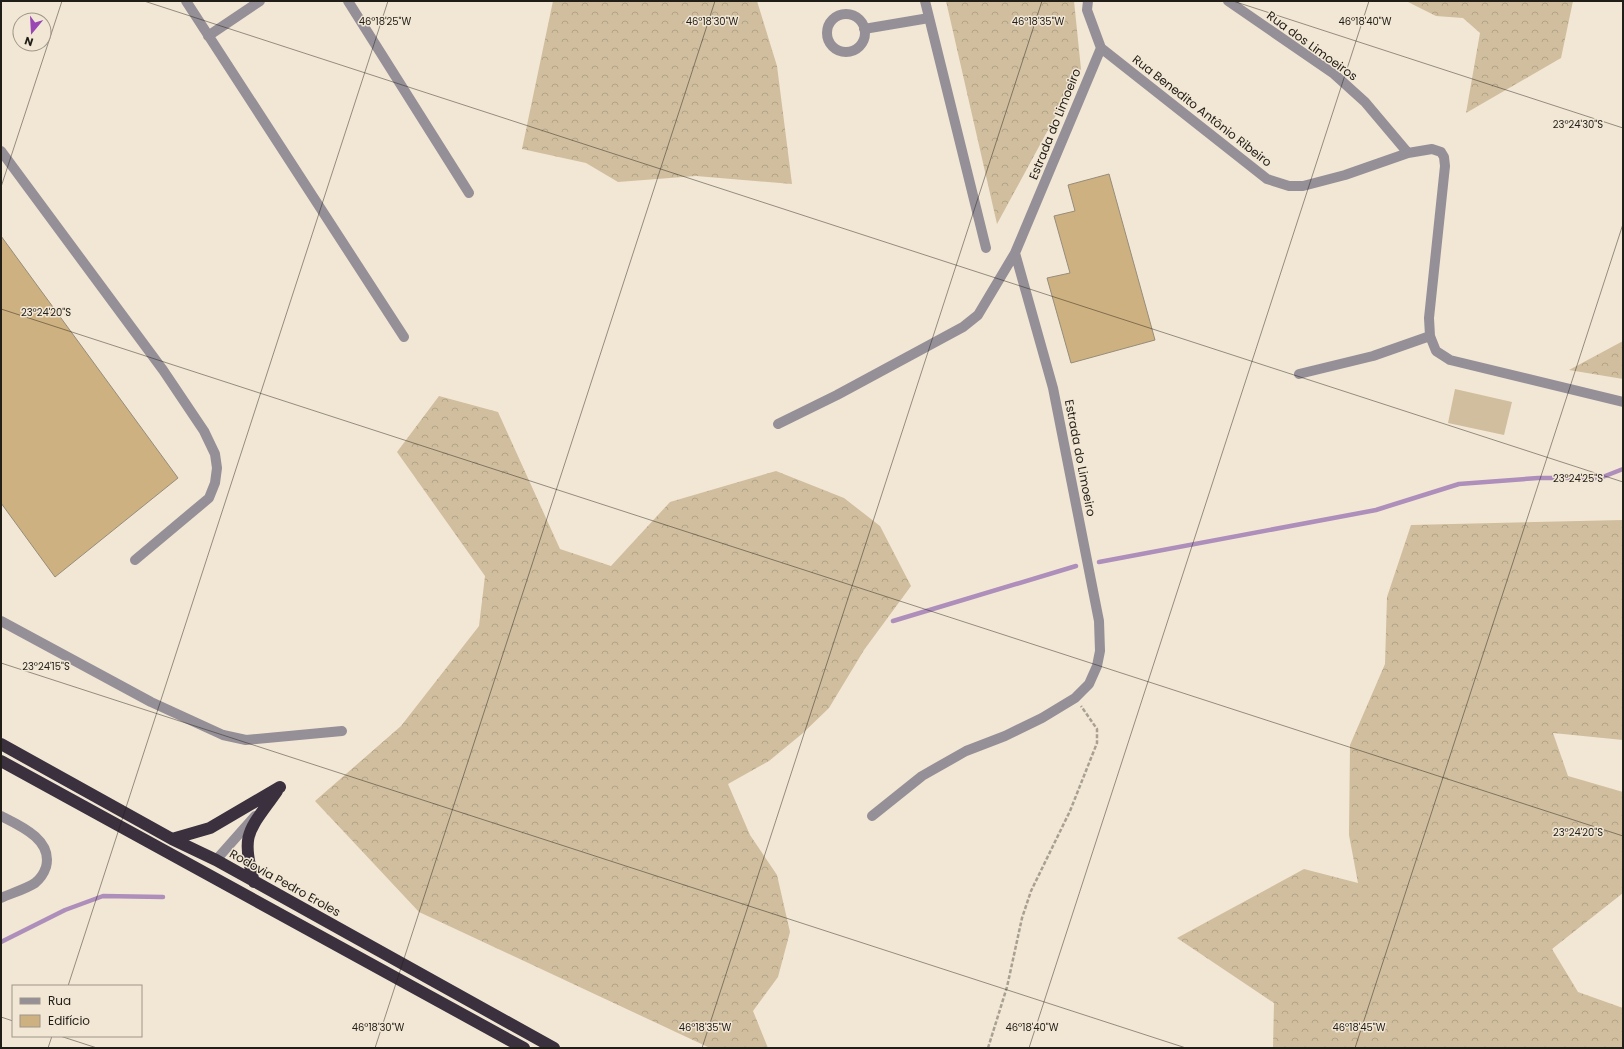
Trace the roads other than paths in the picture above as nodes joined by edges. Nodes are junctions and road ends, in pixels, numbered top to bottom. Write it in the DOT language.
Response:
graph roads {
  1 [pos="186,1"];
  2 [pos="260,1"];
  3 [pos="348,1"];
  4 [pos="925,1"];
  5 [pos="1088,1"];
  6 [pos="1228,1"];
  7 [pos="929,18"];
  8 [pos="864,29"];
  9 [pos="208,36"];
  10 [pos="1101,48"];
  11 [pos="1,151"];
  12 [pos="1408,153"];
  13 [pos="469,193"];
  14 [pos="986,248"];
  15 [pos="1015,253"];
  16 [pos="1430,336"];
  17 [pos="404,337"];
  18 [pos="1299,374"];
  19 [pos="1623,402"];
  20 [pos="778,424"];
  21 [pos="135,560"];
  22 [pos="1,621"];
  23 [pos="342,731"];
  24 [pos="1,744"];
  25 [pos="1,761"];
  26 [pos="280,787"];
  27 [pos="1,816"];
  28 [pos="872,816"];
  29 [pos="172,839"];
  30 [pos="216,860"];
  31 [pos="254,882"];
  32 [pos="1,898"];
  33 [pos="524,1048"];
  34 [pos="554,1048"];
  1 -- 9 [label="street"];
  2 -- 9 [label="street"];
  3 -- 13 [label="street"];
  4 -- 7 [label="street"];
  5 -- 10 [label="street"];
  6 -- 12 [label="street, Rua dos Limoeiros"];
  7 -- 8 [label="street"];
  7 -- 14 [label="street"];
  9 -- 17 [label="street"];
  10 -- 12 [label="street, Rua Benedito Antônio Ribeiro"];
  10 -- 15 [label="street, Estrada do Limoeiro"];
  11 -- 21 [label="street"];
  12 -- 16 [label="street, Rua Benedito Antônio Ribeiro"];
  15 -- 20 [label="street"];
  15 -- 28 [label="street, Estrada do Limoeiro"];
  16 -- 18 [label="street"];
  16 -- 19 [label="street, Rua Benedito Antônio Ribeiro"];
  22 -- 23 [label="street"];
  24 -- 29 [label="highway, Rodovia Pedro Eroles"];
  25 -- 33 [label="highway"];
  26 -- 29 [label="highway"];
  26 -- 30 [label="street"];
  26 -- 31 [label="highway"];
  27 -- 32 [label="street"];
  29 -- 30 [label="highway, Rodovia Pedro Eroles"];
  30 -- 31 [label="highway, Rodovia Pedro Eroles"];
  31 -- 34 [label="highway, Rodovia Pedro Eroles"];
}
